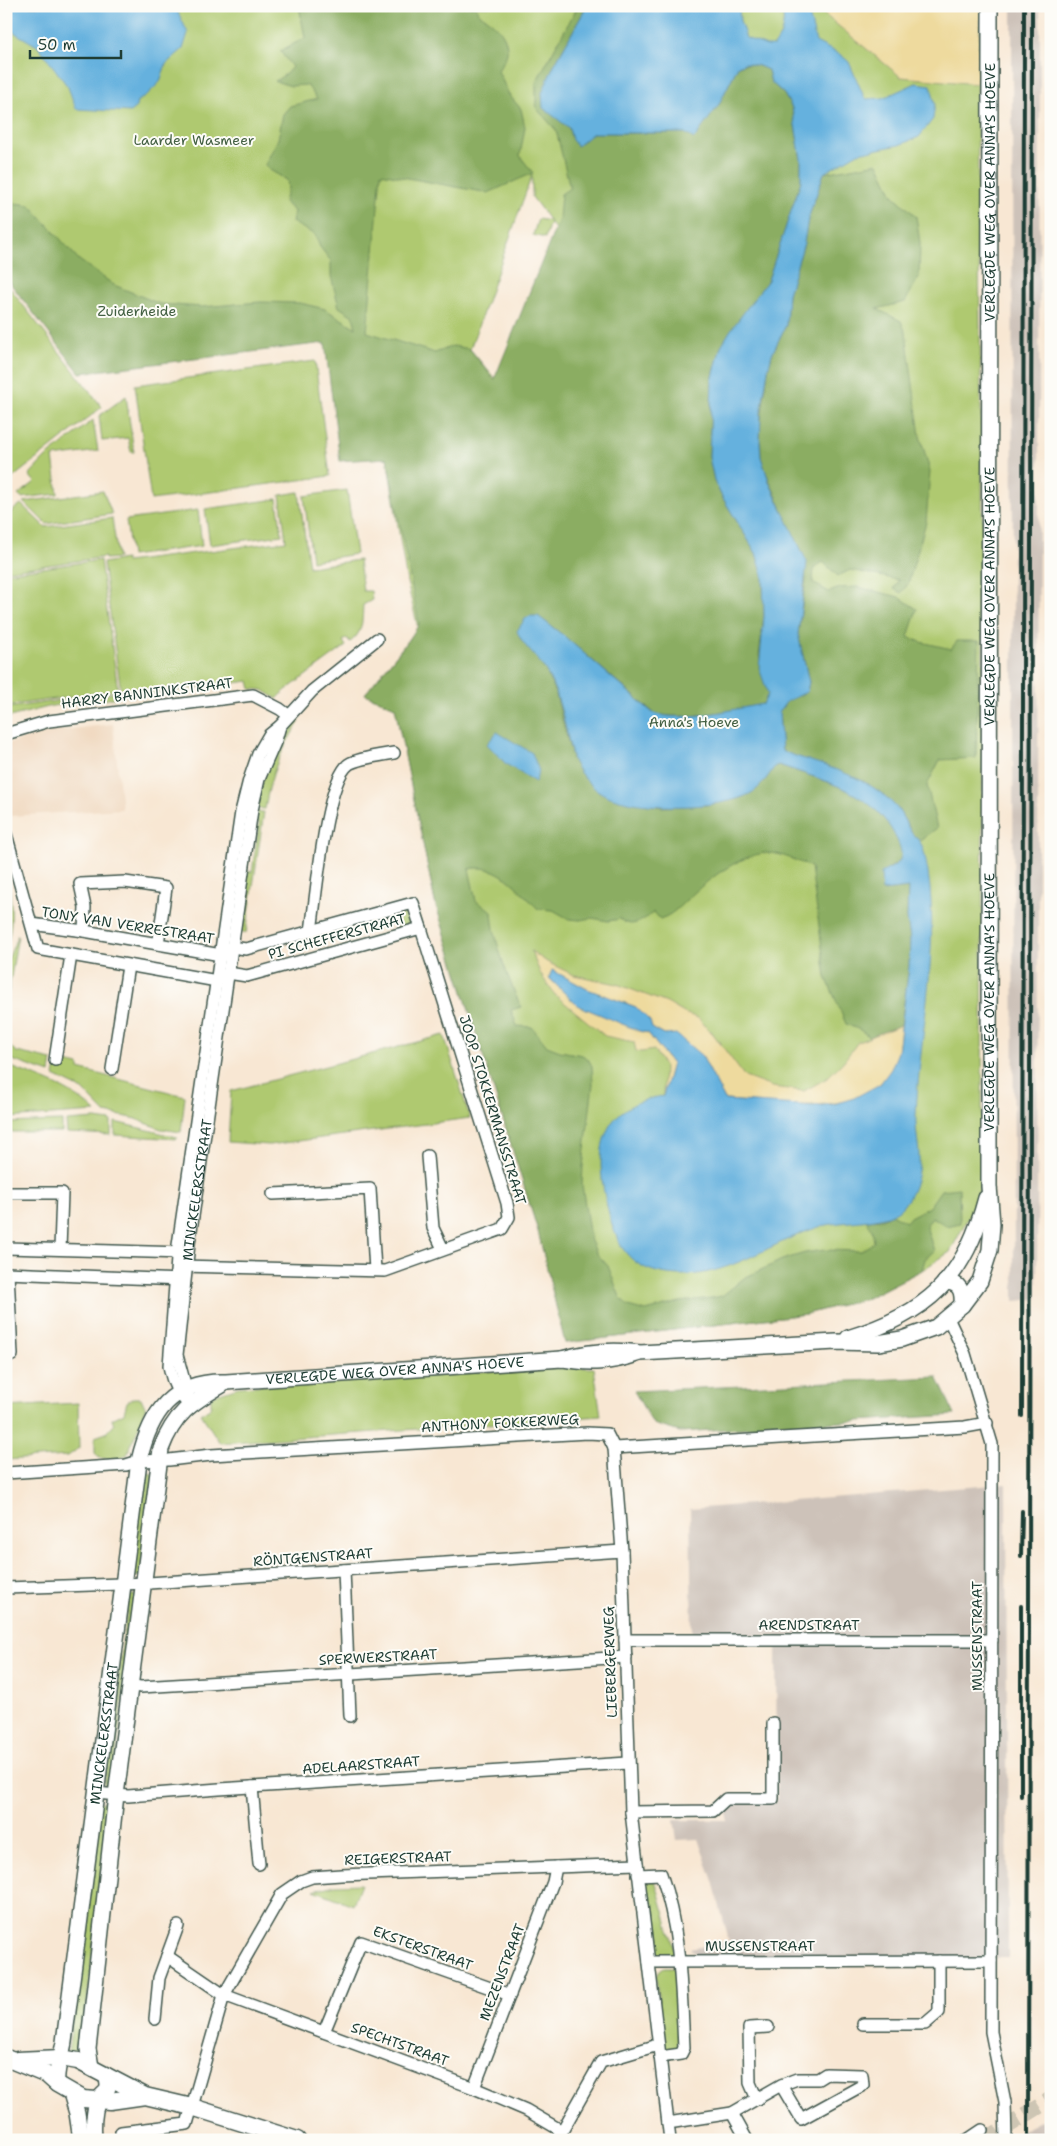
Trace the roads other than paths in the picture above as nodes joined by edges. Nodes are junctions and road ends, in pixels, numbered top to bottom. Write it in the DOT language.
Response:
graph roads {
  1 [pos="990,6"];
  2 [pos="377,639"];
  3 [pos="288,715"];
  4 [pos="280,726"];
  5 [pos="6,734"];
  6 [pos="394,753"];
  7 [pos="6,834"];
  8 [pos="31,924"];
  9 [pos="421,928"];
  10 [pos="84,931"];
  11 [pos="311,931"];
  12 [pos="158,944"];
  13 [pos="232,947"];
  14 [pos="71,955"];
  15 [pos="221,955"];
  16 [pos="128,966"];
  17 [pos="228,974"];
  18 [pos="218,981"];
  19 [pos="55,1060"];
  20 [pos="112,1069"];
  21 [pos="427,1156"];
  22 [pos="989,1186"];
  23 [pos="6,1193"];
  24 [pos="273,1194"];
  25 [pos="6,1248"];
  26 [pos="60,1249"];
  27 [pos="443,1250"];
  28 [pos="183,1252"];
  29 [pos="182,1266"];
  30 [pos="375,1270"];
  31 [pos="7,1273"];
  32 [pos="181,1280"];
  33 [pos="945,1282"];
  34 [pos="962,1305"];
  35 [pos="915,1310"];
  36 [pos="948,1318"];
  37 [pos="927,1330"];
  38 [pos="836,1342"];
  39 [pos="6,1355"];
  40 [pos="226,1382"];
  41 [pos="183,1390"];
  42 [pos="189,1405"];
  43 [pos="986,1423"];
  44 [pos="614,1448"];
  45 [pos="160,1460"];
  46 [pos="139,1461"];
  47 [pos="6,1473"];
  48 [pos="622,1551"];
  49 [pos="344,1570"];
  50 [pos="144,1583"];
  51 [pos="122,1584"];
  52 [pos="6,1588"];
  53 [pos="625,1640"];
  54 [pos="992,1640"];
  55 [pos="626,1658"];
  56 [pos="347,1674"];
  57 [pos="132,1686"];
  58 [pos="350,1716"];
  59 [pos="773,1723"];
  60 [pos="628,1763"];
  61 [pos="252,1786"];
  62 [pos="96,1793"];
  63 [pos="116,1795"];
  64 [pos="631,1812"];
  65 [pos="259,1864"];
  66 [pos="556,1867"];
  67 [pos="638,1870"];
  68 [pos="178,1926"];
  69 [pos="167,1956"];
  70 [pos="939,1961"];
  71 [pos="992,1961"];
  72 [pos="649,1962"];
  73 [pos="680,1962"];
  74 [pos="224,1995"];
  75 [pos="510,1995"];
  76 [pos="155,2019"];
  77 [pos="863,2024"];
  78 [pos="768,2027"];
  79 [pos="324,2032"];
  80 [pos="658,2045"];
  81 [pos="660,2057"];
  82 [pos="61,2058"];
  83 [pos="10,2059"];
  84 [pos="90,2067"];
  85 [pos="106,2075"];
  86 [pos="57,2084"];
  87 [pos="781,2085"];
  88 [pos="474,2088"];
  89 [pos="71,2093"];
  90 [pos="145,2096"];
  91 [pos="757,2099"];
  92 [pos="98,2101"];
  93 [pos="192,2107"];
  94 [pos="732,2113"];
  95 [pos="668,2123"];
  96 [pos="982,2130"];
  97 [pos="121,2132"];
  98 [pos="560,2135"];
  99 [pos="81,2140"];
  100 [pos="94,2140"];
  101 [pos="297,2140"];
  102 [pos="670,2140"];
  103 [pos="747,2140"];
  104 [pos="967,2140"];
  105 [pos="1006,2140"];
  1 -- 22 [label="main road, VERLEGDE WEG OVER ANNA'S HOEVE"];
  2 -- 3 [label="street, MINCKELERSSTRAAT"];
  3 -- 4 [label="street, MINCKELERSSTRAAT"];
  3 -- 5 [label="street, HARRY BANNINKSTRAAT"];
  4 -- 13 [label="street, MINCKELERSSTRAAT"];
  4 -- 15 [label="street, MINCKELERSSTRAAT"];
  6 -- 11 [label="street"];
  7 -- 8 [label="street, TONY VAN VERRESTRAAT"];
  8 -- 10 [label="street, TONY VAN VERRESTRAAT"];
  8 -- 14 [label="street, TONY VAN VERRESTRAAT"];
  9 -- 11 [label="street, PI SCHEFFERSTRAAT"];
  9 -- 17 [label="street, PI SCHEFFERSTRAAT"];
  9 -- 27 [label="street, JOOP STOKKERMANSSTRAAT"];
  10 -- 12 [label="street, TONY VAN VERRESTRAAT"];
  10 -- 12 [label="street"];
  11 -- 13 [label="street, PI SCHEFFERSTRAAT"];
  12 -- 15 [label="street, TONY VAN VERRESTRAAT"];
  13 -- 15 [label="street"];
  13 -- 17 [label="street, MINCKELERSSTRAAT"];
  14 -- 16 [label="street, TONY VAN VERRESTRAAT"];
  14 -- 19 [label="street"];
  15 -- 18 [label="street, MINCKELERSSTRAAT"];
  16 -- 18 [label="street, TONY VAN VERRESTRAAT"];
  16 -- 20 [label="street"];
  17 -- 18 [label="street"];
  17 -- 28 [label="street, MINCKELERSSTRAAT"];
  18 -- 28 [label="street, MINCKELERSSTRAAT"];
  21 -- 27 [label="street"];
  22 -- 33 [label="main road, VERLEGDE WEG OVER ANNA'S HOEVE"];
  22 -- 34 [label="main road, VERLEGDE WEG OVER ANNA'S HOEVE"];
  23 -- 26 [label="street"];
  24 -- 30 [label="street"];
  25 -- 26 [label="street"];
  26 -- 28 [label="street"];
  27 -- 30 [label="street, JOOP STOKKERMANSSTRAAT"];
  28 -- 29 [label="street, MINCKELERSSTRAAT"];
  29 -- 30 [label="street, JOOP STOKKERMANSSTRAAT"];
  29 -- 32 [label="street, MINCKELERSSTRAAT"];
  31 -- 32 [label="street"];
  31 -- 39 [label="street"];
  32 -- 41 [label="street, MINCKELERSSTRAAT"];
  33 -- 34 [label="main road"];
  33 -- 35 [label="main road, VERLEGDE WEG OVER ANNA'S HOEVE"];
  34 -- 36 [label="main road, VERLEGDE WEG OVER ANNA'S HOEVE"];
  35 -- 37 [label="main road"];
  35 -- 38 [label="main road, VERLEGDE WEG OVER ANNA'S HOEVE"];
  36 -- 37 [label="main road, VERLEGDE WEG OVER ANNA'S HOEVE"];
  36 -- 43 [label="street, MUSSENSTRAAT"];
  37 -- 38 [label="main road, VERLEGDE WEG OVER ANNA'S HOEVE"];
  38 -- 40 [label="main road, VERLEGDE WEG OVER ANNA'S HOEVE"];
  40 -- 41 [label="main road, VERLEGDE WEG OVER ANNA'S HOEVE"];
  40 -- 42 [label="main road, VERLEGDE WEG OVER ANNA'S HOEVE"];
  41 -- 42 [label="street, MINCKELERSSTRAAT"];
  41 -- 46 [label="main road, MINCKELERSSTRAAT"];
  42 -- 45 [label="main road, MINCKELERSSTRAAT"];
  43 -- 44 [label="street"];
  43 -- 54 [label="street, MUSSENSTRAAT"];
  44 -- 45 [label="street, ANTHONY FOKKERWEG"];
  44 -- 48 [label="street, LIEBERGERWEG"];
  45 -- 46 [label="street, ANTHONY FOKKERWEG"];
  45 -- 50 [label="main road, MINCKELERSSTRAAT"];
  46 -- 47 [label="street, ANTHONY FOKKERWEG"];
  46 -- 51 [label="main road, MINCKELERSSTRAAT"];
  48 -- 49 [label="street, RÖNTGENSTRAAT"];
  48 -- 53 [label="street, LIEBERGERWEG"];
  49 -- 50 [label="street, RÖNTGENSTRAAT"];
  49 -- 56 [label="street"];
  50 -- 51 [label="street, RÖNTGENSTRAAT"];
  50 -- 57 [label="main road, MINCKELERSSTRAAT"];
  51 -- 52 [label="street, RÖNTGENSTRAAT"];
  51 -- 62 [label="main road, MINCKELERSSTRAAT"];
  53 -- 54 [label="street, ARENDSTRAAT"];
  53 -- 55 [label="street, LIEBERGERWEG"];
  54 -- 71 [label="street, MUSSENSTRAAT"];
  55 -- 56 [label="street, SPERWERSTRAAT"];
  55 -- 60 [label="street, LIEBERGERWEG"];
  56 -- 57 [label="street, SPERWERSTRAAT"];
  56 -- 58 [label="street"];
  57 -- 63 [label="main road, MINCKELERSSTRAAT"];
  59 -- 64 [label="street"];
  60 -- 61 [label="street, ADELAARSTRAAT"];
  60 -- 64 [label="street, LIEBERGERWEG"];
  61 -- 63 [label="street, ADELAARSTRAAT"];
  61 -- 65 [label="street"];
  62 -- 63 [label="street, ADELAARSTRAAT"];
  62 -- 82 [label="main road, MINCKELERSSTRAAT"];
  63 -- 84 [label="main road, MINCKELERSSTRAAT"];
  64 -- 67 [label="street, LIEBERGERWEG"];
  66 -- 67 [label="street, REIGERSTRAAT"];
  66 -- 74 [label="street, REIGERSTRAAT"];
  66 -- 75 [label="street, MEZENSTRAAT"];
  67 -- 72 [label="street, LIEBERGERWEG"];
  67 -- 73 [label="street"];
  68 -- 69 [label="street"];
  69 -- 74 [label="street"];
  69 -- 76 [label="street"];
  70 -- 71 [label="street, MUSSENSTRAAT"];
  70 -- 73 [label="street, MUSSENSTRAAT"];
  70 -- 77 [label="street"];
  71 -- 105 [label="street, MUSSENSTRAAT"];
  72 -- 73 [label="street, MUSSENSTRAAT"];
  72 -- 80 [label="street, LIEBERGERWEG"];
  73 -- 81 [label="street"];
  74 -- 79 [label="street, SPECHTSTRAAT"];
  74 -- 93 [label="street, REIGERSTRAAT"];
  75 -- 79 [label="street, EKSTERSTRAAT"];
  75 -- 88 [label="street, MEZENSTRAAT"];
  78 -- 91 [label="street"];
  79 -- 88 [label="street, SPECHTSTRAAT"];
  80 -- 81 [label="street, LIEBERGERWEG"];
  80 -- 98 [label="street"];
  81 -- 95 [label="street, LIEBERGERWEG"];
  82 -- 83 [label="main road"];
  82 -- 84 [label="main road"];
  82 -- 86 [label="main road, MINCKELERSSTRAAT"];
  83 -- 86 [label="main road"];
  84 -- 85 [label="main road"];
  85 -- 90 [label="main road"];
  85 -- 92 [label="main road"];
  86 -- 89 [label="main road"];
  87 -- 87 [label="street"];
  87 -- 91 [label="street"];
  88 -- 98 [label="street, SPECHTSTRAAT"];
  89 -- 92 [label="main road"];
  89 -- 99 [label="main road"];
  90 -- 92 [label="main road"];
  90 -- 93 [label="main road"];
  91 -- 94 [label="street"];
  92 -- 100 [label="main road"];
  93 -- 97 [label="street, REIGERSTRAAT"];
  93 -- 101 [label="main road"];
  94 -- 95 [label="street"];
  94 -- 103 [label="street"];
  95 -- 102 [label="street, LIEBERGERWEG"];
  96 -- 104 [label="street"];
}
